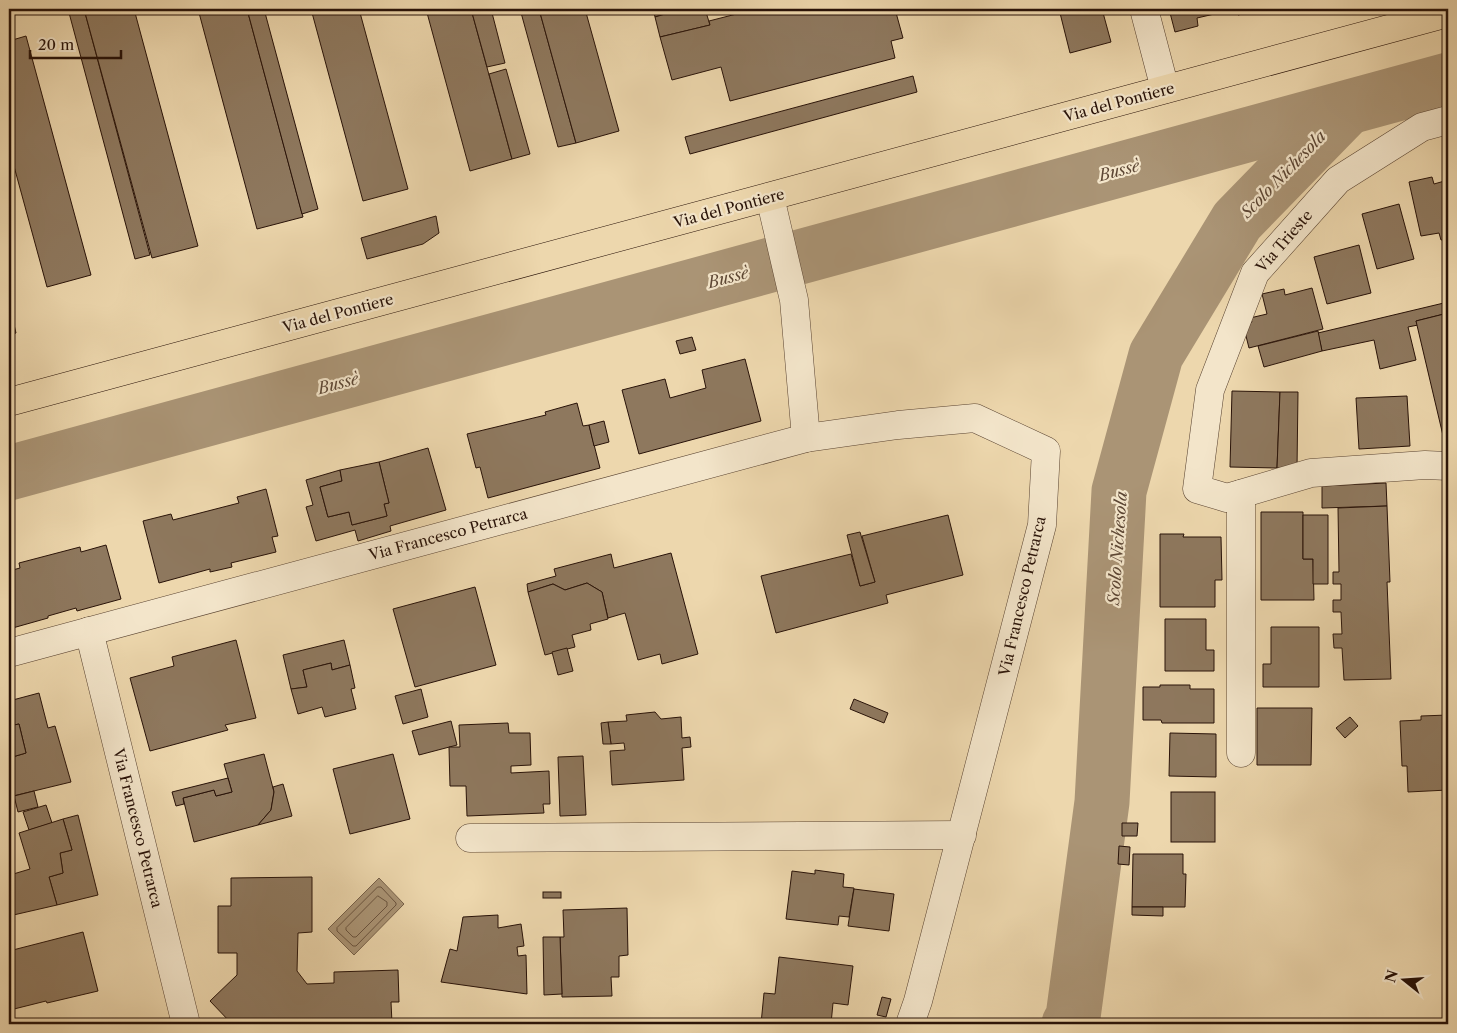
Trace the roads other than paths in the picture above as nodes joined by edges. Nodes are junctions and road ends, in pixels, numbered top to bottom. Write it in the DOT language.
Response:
graph roads {
  1 [pos="1144,9"];
  2 [pos="1448,13"];
  3 [pos="1165,89"];
  4 [pos="1448,120"];
  5 [pos="770,197"];
  6 [pos="9,402"];
  7 [pos="806,438"];
  8 [pos="1448,466"];
  9 [pos="1241,494"];
  10 [pos="90,631"];
  11 [pos="9,653"];
  12 [pos="1242,753"];
  13 [pos="962,835"];
  14 [pos="470,838"];
  15 [pos="186,1024"];
  16 [pos="910,1024"];
  1 -- 3 [label="street"];
  2 -- 3 [label="main road, Via del Pontiere"];
  3 -- 5 [label="main road, Via del Pontiere"];
  4 -- 9 [label="street, Via Trieste"];
  5 -- 6 [label="main road, Via del Pontiere"];
  5 -- 7 [label="street"];
  7 -- 10 [label="street, Via Francesco Petrarca"];
  7 -- 13 [label="street, Via Francesco Petrarca"];
  8 -- 9 [label="street"];
  9 -- 12 [label="street"];
  10 -- 11 [label="street, Via Francesco Petrarca"];
  10 -- 15 [label="street, Via Francesco Petrarca"];
  13 -- 14 [label="street"];
  13 -- 16 [label="street, Via Francesco Petrarca"];
}
